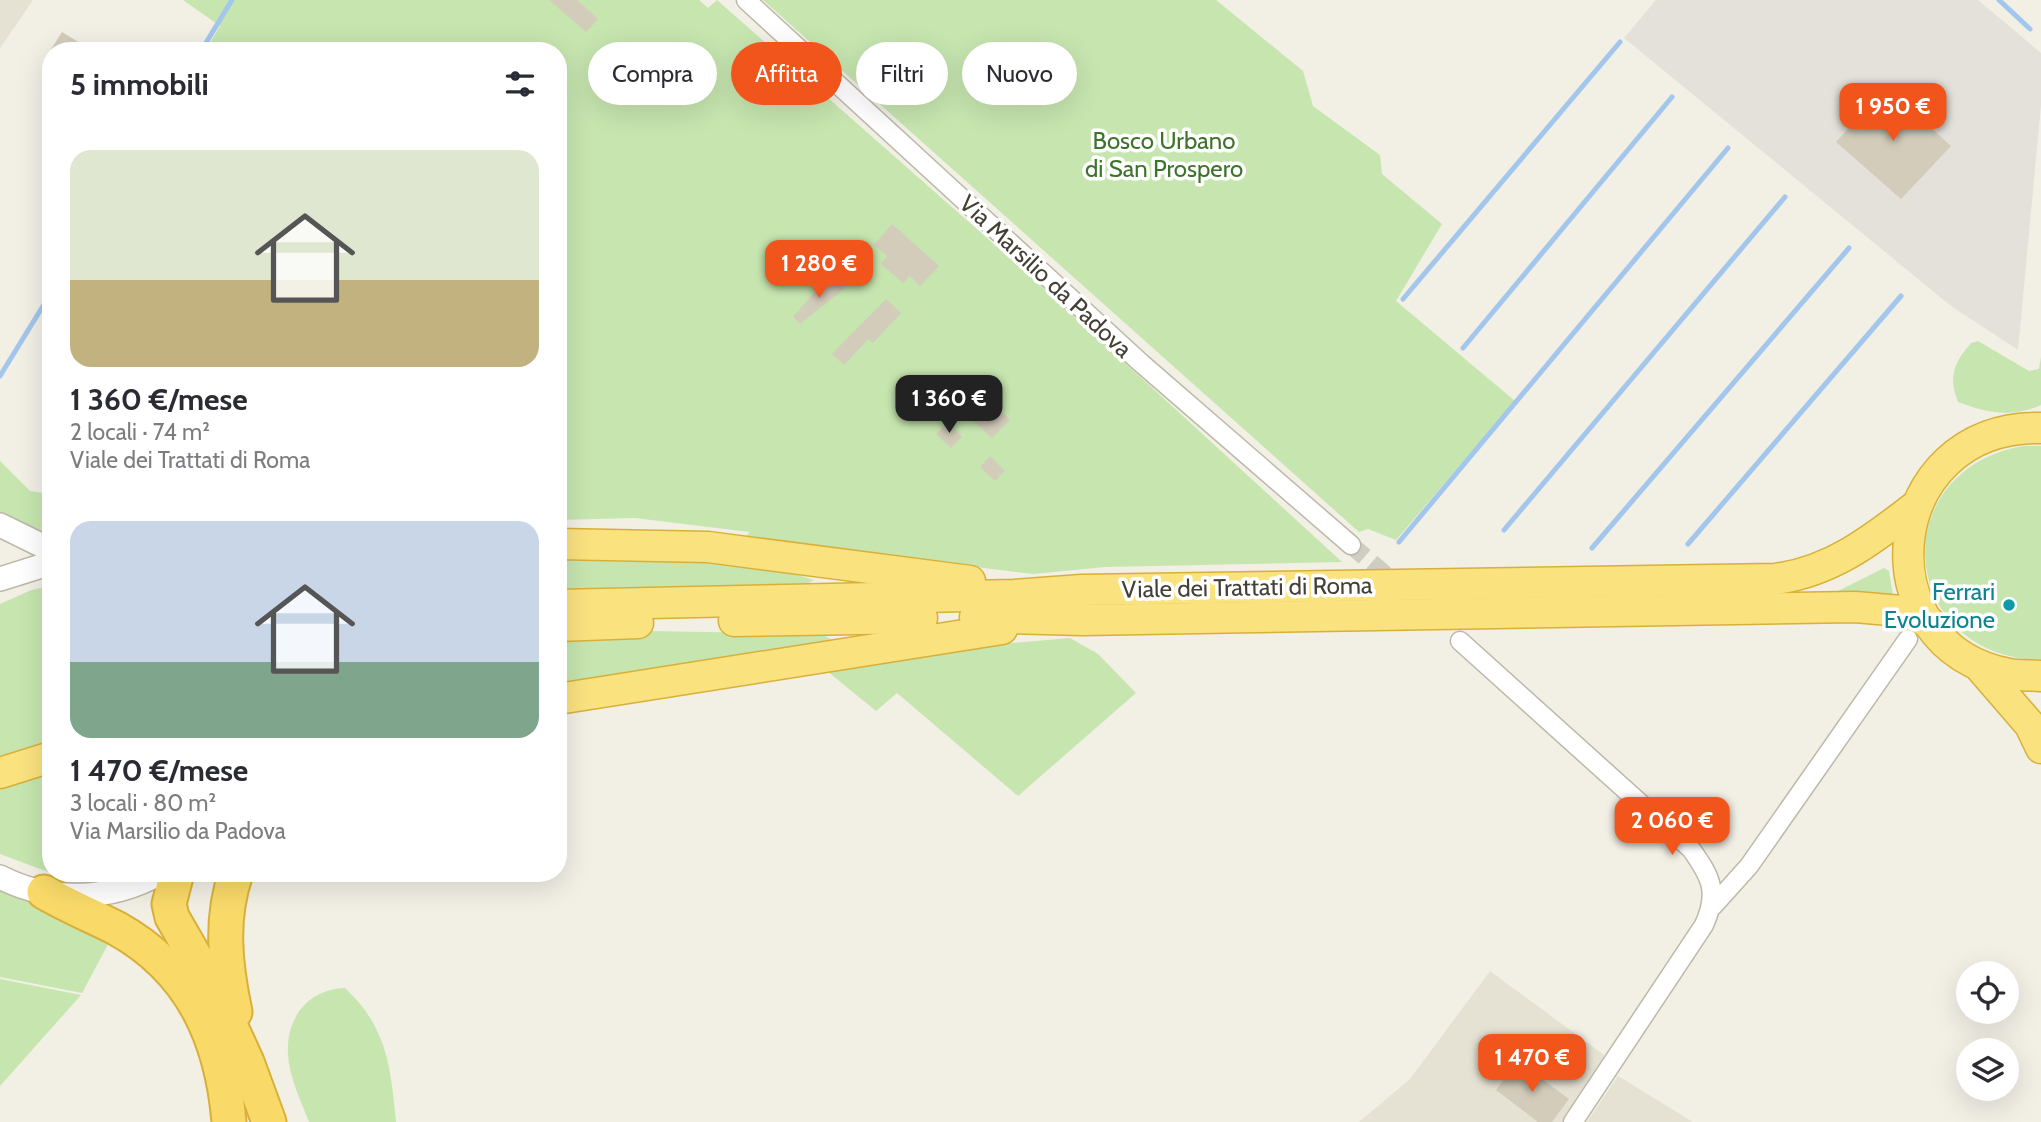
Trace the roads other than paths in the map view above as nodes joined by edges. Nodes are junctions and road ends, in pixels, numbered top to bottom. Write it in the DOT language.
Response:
graph roads {
  1 [pos="746,0"];
  2 [pos="2040,427"];
  3 [pos="1916,506"];
  4 [pos="0,526"];
  5 [pos="567,544"];
  6 [pos="1351,545"];
  7 [pos="42,546"];
  8 [pos="42,566"];
  9 [pos="0,579"];
  10 [pos="1082,590"];
  11 [pos="567,605"];
  12 [pos="1082,620"];
  13 [pos="567,626"];
  14 [pos="1919,630"];
  15 [pos="1460,641"];
  16 [pos="1976,663"];
  17 [pos="2041,676"];
  18 [pos="567,698"];
  19 [pos="42,740"];
  20 [pos="2041,748"];
  21 [pos="0,752"];
  22 [pos="42,760"];
  23 [pos="0,773"];
  24 [pos="0,877"];
  25 [pos="141,882"];
  26 [pos="175,882"];
  27 [pos="234,882"];
  28 [pos="44,892"];
  29 [pos="1713,906"];
  30 [pos="247,1062"];
  31 [pos="229,1122"];
  32 [pos="269,1122"];
  33 [pos="1573,1122"];
  1 -- 6 [label="street, Via Marsilio da Padova"];
  2 -- 3 [label="highway"];
  3 -- 10 [label="highway, Viale dei Trattati di Roma"];
  3 -- 14 [label="highway"];
  4 -- 7 [label="street"];
  5 -- 10 [label="highway"];
  8 -- 9 [label="street"];
  10 -- 11 [label="highway, Viale dei Trattati di Roma"];
  12 -- 13 [label="highway, Viale dei Trattati di Roma"];
  12 -- 14 [label="highway, Viale dei Trattati di Roma"];
  12 -- 18 [label="highway"];
  14 -- 16 [label="highway"];
  14 -- 29 [label="street"];
  15 -- 29 [label="street"];
  16 -- 17 [label="highway"];
  16 -- 20 [label="highway"];
  19 -- 21 [label="highway"];
  22 -- 23 [label="highway"];
  24 -- 28 [label="street"];
  25 -- 28 [label="street"];
  26 -- 30 [label="highway"];
  27 -- 30 [label="highway"];
  28 -- 31 [label="highway"];
  29 -- 33 [label="street"];
  30 -- 32 [label="highway"];
}
